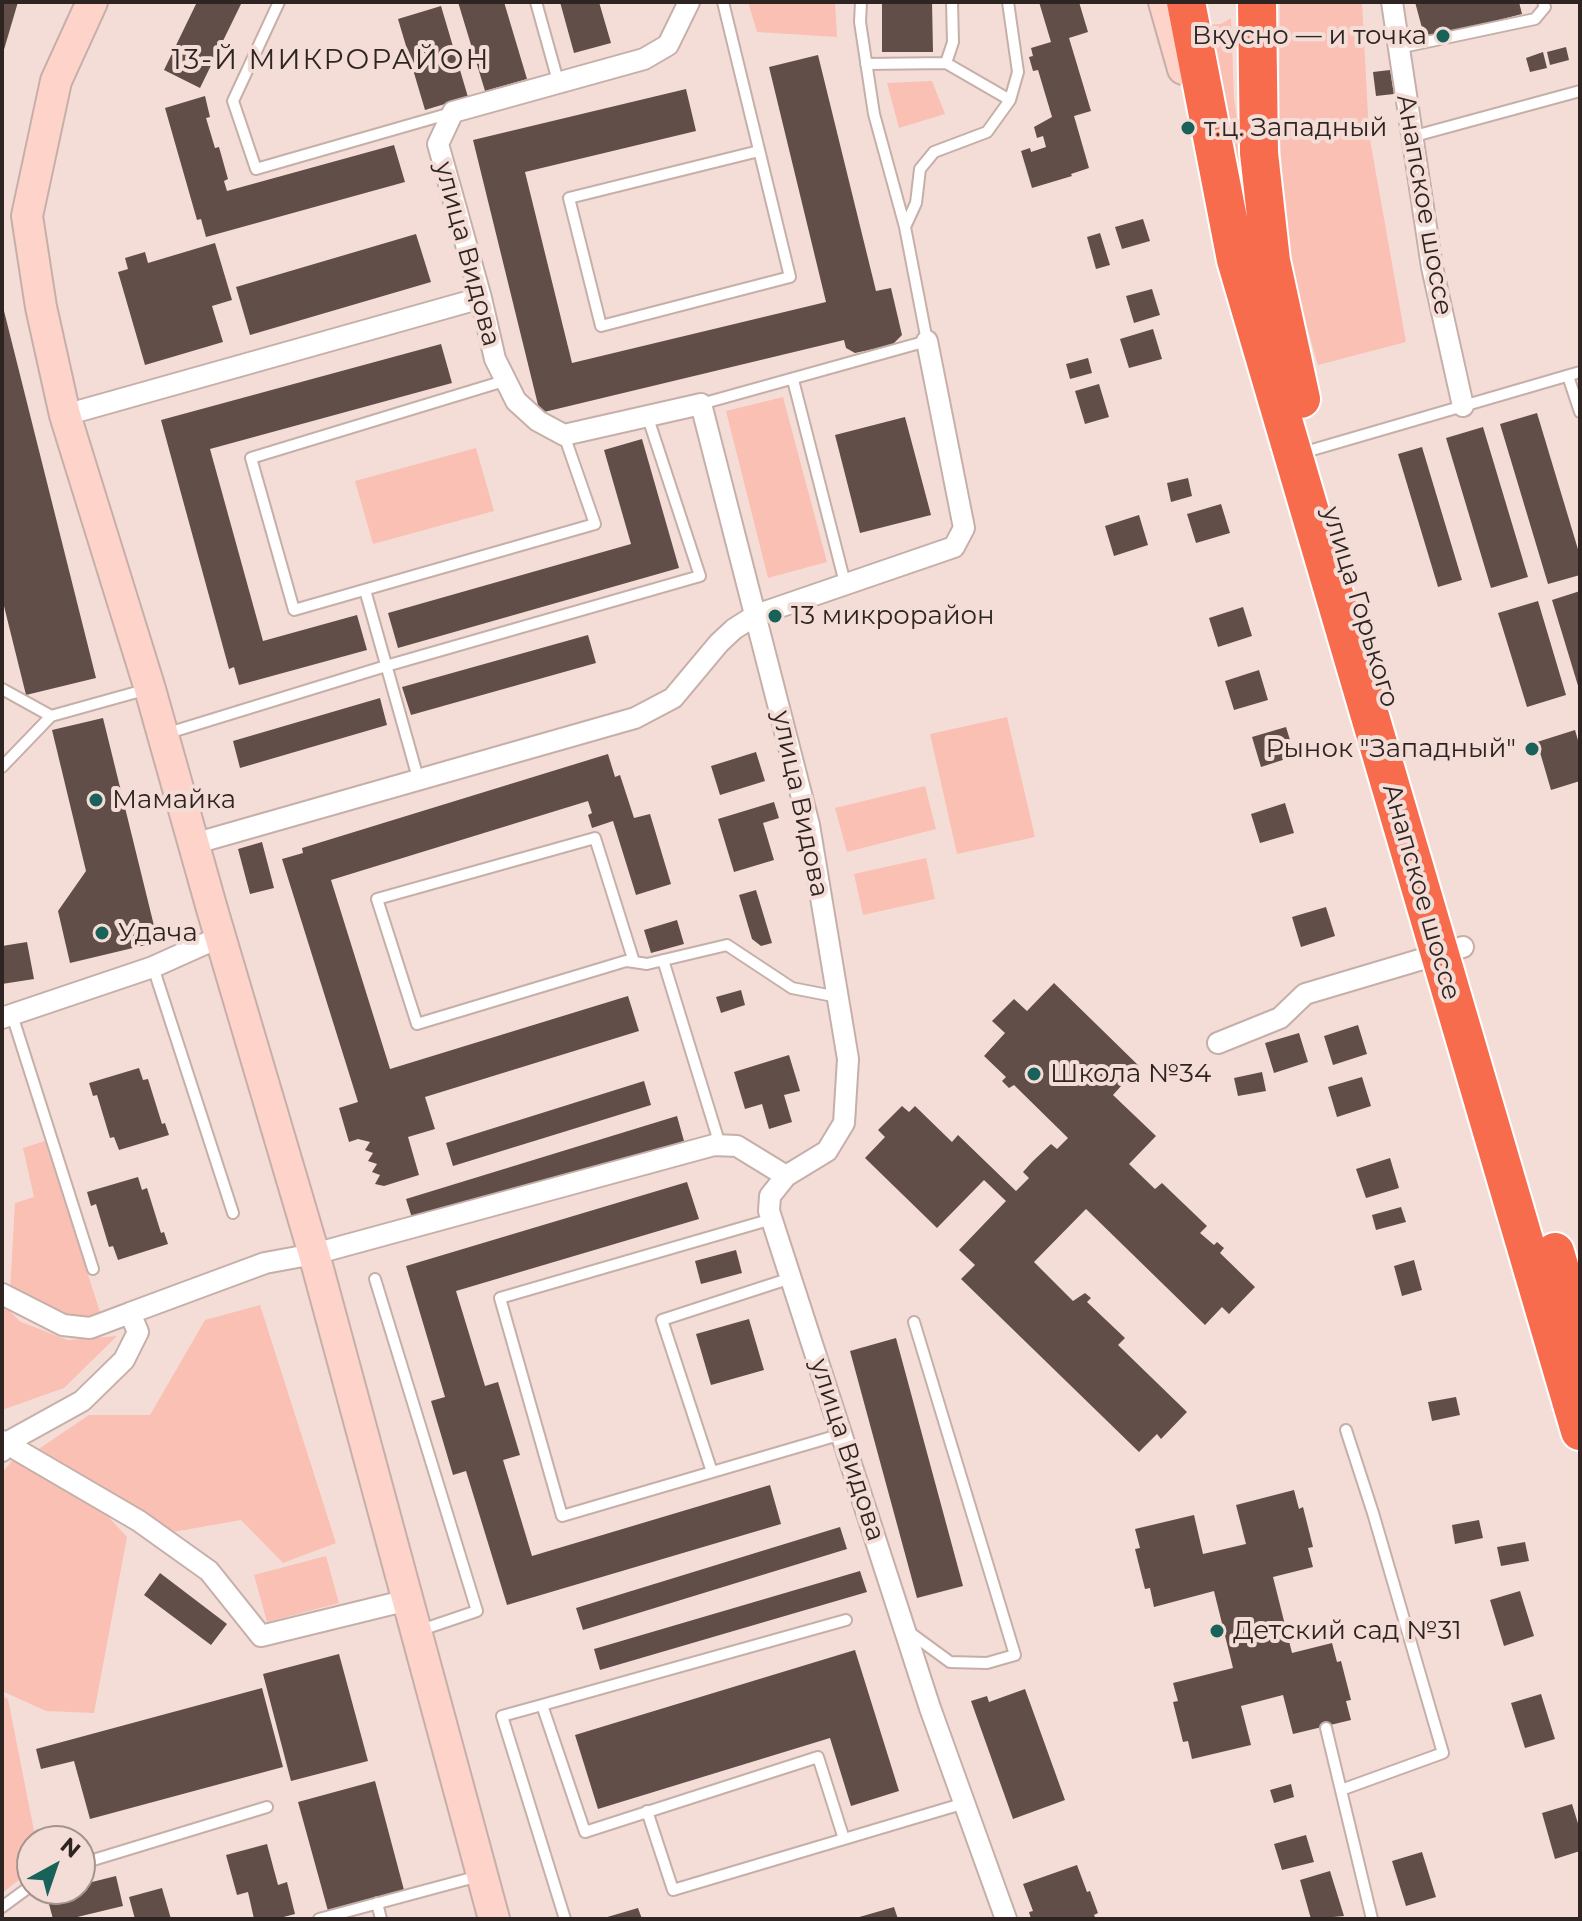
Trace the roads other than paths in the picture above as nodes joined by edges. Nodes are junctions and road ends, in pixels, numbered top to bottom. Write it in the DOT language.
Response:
graph roads {
  1 [pos="92,2"];
  2 [pos="279,2"];
  3 [pos="536,2"];
  4 [pos="689,2"];
  5 [pos="723,2"];
  6 [pos="861,2"];
  7 [pos="952,2"];
  8 [pos="1008,2"];
  9 [pos="1164,2"];
  10 [pos="1186,2"];
  11 [pos="1239,2"];
  12 [pos="1257,2"];
  13 [pos="1392,2"];
  14 [pos="1543,2"];
  15 [pos="1398,48"];
  16 [pos="946,63"];
  17 [pos="866,64"];
  18 [pos="558,81"];
  19 [pos="1580,91"];
  20 [pos="1010,100"];
  21 [pos="453,112"];
  22 [pos="1411,137"];
  23 [pos="759,151"];
  24 [pos="905,227"];
  25 [pos="1236,260"];
  26 [pos="481,298"];
  27 [pos="927,341"];
  28 [pos="1580,372"];
  29 [pos="1568,376"];
  30 [pos="793,380"];
  31 [pos="504,381"];
  32 [pos="701,404"];
  33 [pos="1463,406"];
  34 [pos="1580,412"];
  35 [pos="65,415"];
  36 [pos="648,418"];
  37 [pos="564,435"];
  38 [pos="1312,450"];
  39 [pos="1327,494"];
  40 [pos="845,583"];
  41 [pos="365,590"];
  42 [pos="756,615"];
  43 [pos="386,666"];
  44 [pos="2,689"];
  45 [pos="150,689"];
  46 [pos="51,716"];
  47 [pos="163,735"];
  48 [pos="2,767"];
  49 [pos="418,778"];
  50 [pos="193,844"];
  51 [pos="220,937"];
  52 [pos="1451,951"];
  53 [pos="663,960"];
  54 [pos="634,962"];
  55 [pos="153,967"];
  56 [pos="838,997"];
  57 [pos="7,1017"];
  58 [pos="1218,1043"];
  59 [pos="720,1145"];
  60 [pos="786,1176"];
  61 [pos="233,1213"];
  62 [pos="772,1219"];
  63 [pos="314,1254"];
  64 [pos="93,1269"];
  65 [pos="791,1278"];
  66 [pos="375,1279"];
  67 [pos="2,1294"];
  68 [pos="1576,1312"];
  69 [pos="130,1313"];
  70 [pos="914,1322"];
  71 [pos="1346,1430"];
  72 [pos="1580,1431"];
  73 [pos="842,1434"];
  74 [pos="3,1445"];
  75 [pos="712,1472"];
  76 [pos="408,1600"];
  77 [pos="846,1620"];
  78 [pos="905,1628"];
  79 [pos="416,1631"];
  80 [pos="542,1705"];
  81 [pos="1326,1728"];
  82 [pos="1341,1790"];
  83 [pos="965,1803"];
  84 [pos="267,1807"];
  85 [pos="647,1811"];
  86 [pos="844,1839"];
  87 [pos="96,1859"];
  88 [pos="481,1875"];
  89 [pos="377,1903"];
  90 [pos="319,1919"];
  91 [pos="381,1919"];
  92 [pos="494,1919"];
  93 [pos="565,1919"];
  94 [pos="1006,1919"];
  95 [pos="1372,1919"];
  1 -- 35 [label="street"];
  2 -- 21 [label="lane"];
  3 -- 18 [label="lane"];
  4 -- 18 [label="street"];
  5 -- 23 [label="lane"];
  6 -- 17 [label="lane"];
  7 -- 16 [label="lane"];
  8 -- 20 [label="lane"];
  9 -- 25 [label="street"];
  10 -- 25 [label="highway, Анапское шоссе"];
  11 -- 39 [label="street"];
  12 -- 38 [label="highway, улица Горького"];
  13 -- 15 [label="street, Анапское шоссе"];
  14 -- 15 [label="lane"];
  15 -- 22 [label="street, Анапское шоссе"];
  16 -- 17 [label="lane"];
  16 -- 20 [label="lane"];
  17 -- 24 [label="lane"];
  18 -- 21 [label="street"];
  19 -- 22 [label="lane"];
  20 -- 24 [label="lane"];
  21 -- 26 [label="street, улица Видова"];
  22 -- 33 [label="street, Анапское шоссе"];
  23 -- 23 [label="lane"];
  24 -- 27 [label="lane"];
  25 -- 52 [label="highway, Анапское шоссе"];
  26 -- 31 [label="street, улица Видова"];
  26 -- 35 [label="street"];
  27 -- 30 [label="lane"];
  27 -- 40 [label="street"];
  28 -- 29 [label="lane"];
  29 -- 33 [label="lane"];
  29 -- 34 [label="lane"];
  30 -- 32 [label="lane"];
  30 -- 40 [label="lane"];
  31 -- 37 [label="street, улица Видова"];
  31 -- 41 [label="lane"];
  32 -- 36 [label="street"];
  32 -- 42 [label="street, улица Видова"];
  33 -- 38 [label="lane"];
  35 -- 45 [label="street"];
  36 -- 37 [label="street"];
  36 -- 43 [label="lane"];
  37 -- 41 [label="lane"];
  38 -- 39 [label="highway, улица Горького"];
  39 -- 52 [label="highway, улица Горького"];
  40 -- 42 [label="street"];
  41 -- 43 [label="lane"];
  42 -- 49 [label="street"];
  42 -- 56 [label="street, улица Видова"];
  43 -- 47 [label="lane"];
  43 -- 49 [label="lane"];
  44 -- 46 [label="lane"];
  45 -- 46 [label="lane"];
  45 -- 47 [label="street"];
  46 -- 48 [label="lane"];
  47 -- 50 [label="street"];
  49 -- 50 [label="street"];
  50 -- 51 [label="street"];
  51 -- 55 [label="street"];
  51 -- 63 [label="street"];
  52 -- 58 [label="street"];
  52 -- 68 [label="highway, Анапское шоссе"];
  52 -- 72 [label="highway, Анапское шоссе"];
  53 -- 54 [label="lane"];
  53 -- 56 [label="lane"];
  53 -- 59 [label="lane"];
  54 -- 54 [label="lane"];
  55 -- 57 [label="street"];
  55 -- 61 [label="lane"];
  56 -- 60 [label="street, улица Видова"];
  57 -- 64 [label="lane"];
  59 -- 60 [label="street"];
  59 -- 63 [label="street"];
  60 -- 62 [label="street"];
  62 -- 65 [label="street, улица Видова"];
  62 -- 75 [label="lane"];
  63 -- 69 [label="street"];
  63 -- 76 [label="street"];
  65 -- 73 [label="street, улица Видова"];
  65 -- 75 [label="lane"];
  66 -- 79 [label="lane"];
  67 -- 69 [label="street"];
  69 -- 74 [label="street"];
  70 -- 78 [label="lane"];
  71 -- 82 [label="lane"];
  73 -- 75 [label="lane"];
  73 -- 78 [label="street, улица Видова"];
  74 -- 76 [label="street"];
  76 -- 79 [label="street"];
  77 -- 80 [label="lane"];
  78 -- 83 [label="street, улица Видова"];
  79 -- 88 [label="street"];
  80 -- 85 [label="lane"];
  80 -- 93 [label="lane"];
  81 -- 82 [label="lane"];
  82 -- 95 [label="lane"];
  83 -- 86 [label="lane"];
  83 -- 94 [label="street, улица Видова"];
  84 -- 87 [label="lane"];
  85 -- 86 [label="lane"];
  85 -- 86 [label="lane"];
  88 -- 89 [label="lane"];
  88 -- 92 [label="street"];
  89 -- 90 [label="lane"];
  89 -- 91 [label="lane"];
}
